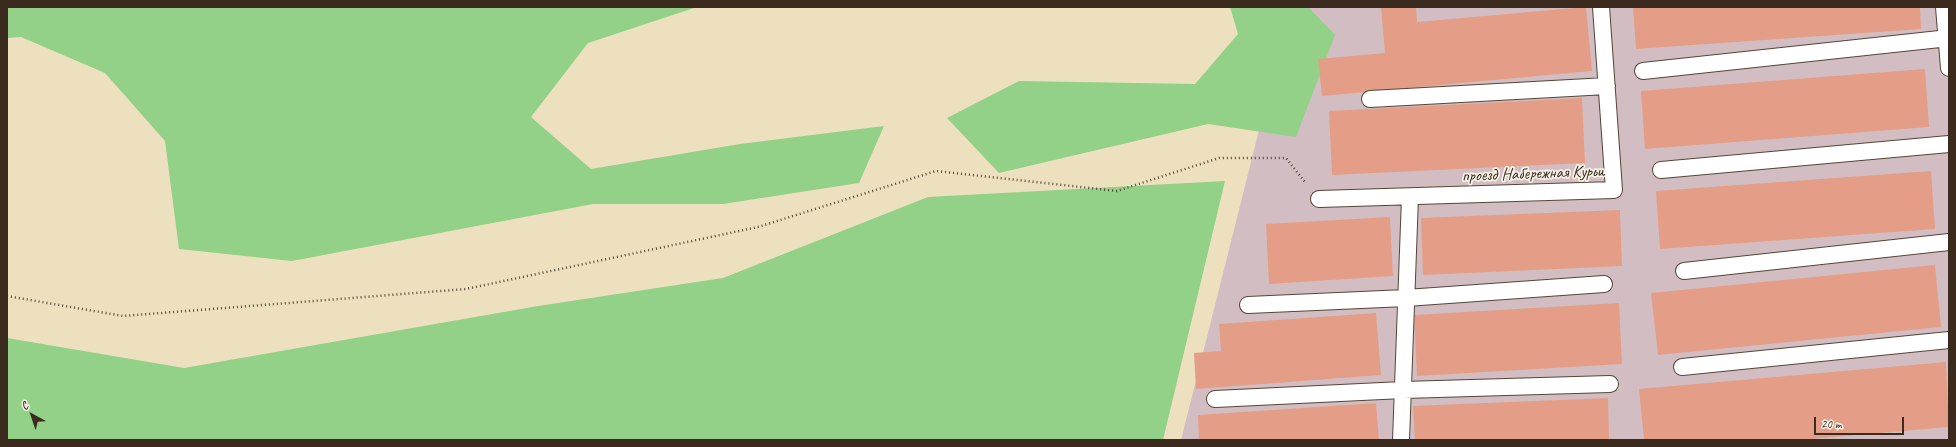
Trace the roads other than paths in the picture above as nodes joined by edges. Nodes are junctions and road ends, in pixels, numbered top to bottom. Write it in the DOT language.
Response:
graph roads {
  1 [pos="1601,7"];
  2 [pos="1944,7"];
  3 [pos="1948,38"];
  4 [pos="1949,68"];
  5 [pos="1643,70"];
  6 [pos="1607,86"];
  7 [pos="1370,99"];
  8 [pos="1949,144"];
  9 [pos="1660,170"];
  10 [pos="1410,197"];
  11 [pos="1319,199"];
  12 [pos="1949,242"];
  13 [pos="1684,271"];
  14 [pos="1604,284"];
  15 [pos="1406,298"];
  16 [pos="1248,305"];
  17 [pos="1949,340"];
  18 [pos="1682,367"];
  19 [pos="1610,384"];
  20 [pos="1402,390"];
  21 [pos="1215,399"];
  22 [pos="1401,440"];
  1 -- 6 [label="lane, проезд Набережная Курьи"];
  2 -- 3 [label="lane"];
  3 -- 4 [label="lane"];
  3 -- 5 [label="lane"];
  6 -- 7 [label="lane"];
  6 -- 10 [label="lane, проезд Набережная Курьи"];
  8 -- 9 [label="lane"];
  10 -- 11 [label="lane, проезд Набережная Курьи"];
  10 -- 15 [label="lane"];
  12 -- 13 [label="lane"];
  14 -- 15 [label="lane"];
  15 -- 16 [label="lane"];
  15 -- 20 [label="lane"];
  17 -- 18 [label="lane"];
  19 -- 20 [label="lane"];
  20 -- 21 [label="lane"];
  20 -- 22 [label="lane"];
}
